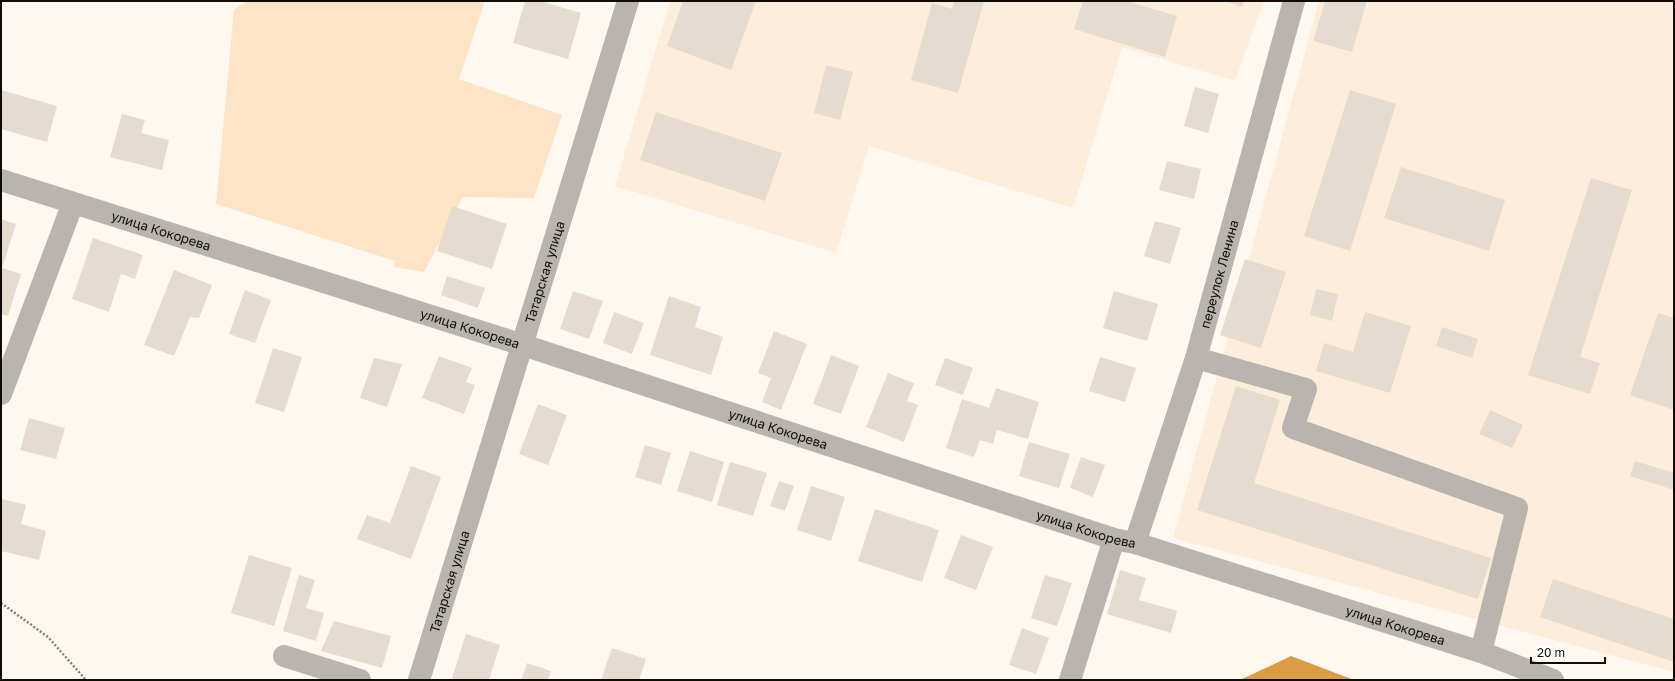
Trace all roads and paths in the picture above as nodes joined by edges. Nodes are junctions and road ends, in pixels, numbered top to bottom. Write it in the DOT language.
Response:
graph roads {
  1 [pos="628,1"];
  2 [pos="1294,1"];
  3 [pos="1,180"];
  4 [pos="73,203"];
  5 [pos="523,346"];
  6 [pos="1196,358"];
  7 [pos="1,394"];
  8 [pos="1114,539"];
  9 [pos="1135,543"];
  10 [pos="1,603"];
  11 [pos="1481,652"];
  12 [pos="284,656"];
  13 [pos="86,680"];
  14 [pos="360,680"];
  15 [pos="419,680"];
  16 [pos="1070,680"];
  17 [pos="1553,680"];
  1 -- 5 [label="street, Татарская улица"];
  2 -- 6 [label="street, переулок Ленина"];
  3 -- 4 [label="street, улица Кокорева"];
  4 -- 5 [label="street, улица Кокорева"];
  4 -- 7 [label="street"];
  5 -- 8 [label="street, улица Кокорева"];
  5 -- 15 [label="street, Татарская улица"];
  6 -- 9 [label="street, переулок Ленина"];
  6 -- 11 [label="street"];
  8 -- 9 [label="street, улица Кокорева"];
  8 -- 16 [label="street"];
  9 -- 11 [label="street, улица Кокорева"];
  10 -- 13 [label="path"];
  11 -- 17 [label="street, улица Кокорева"];
  12 -- 14 [label="street"];
}
